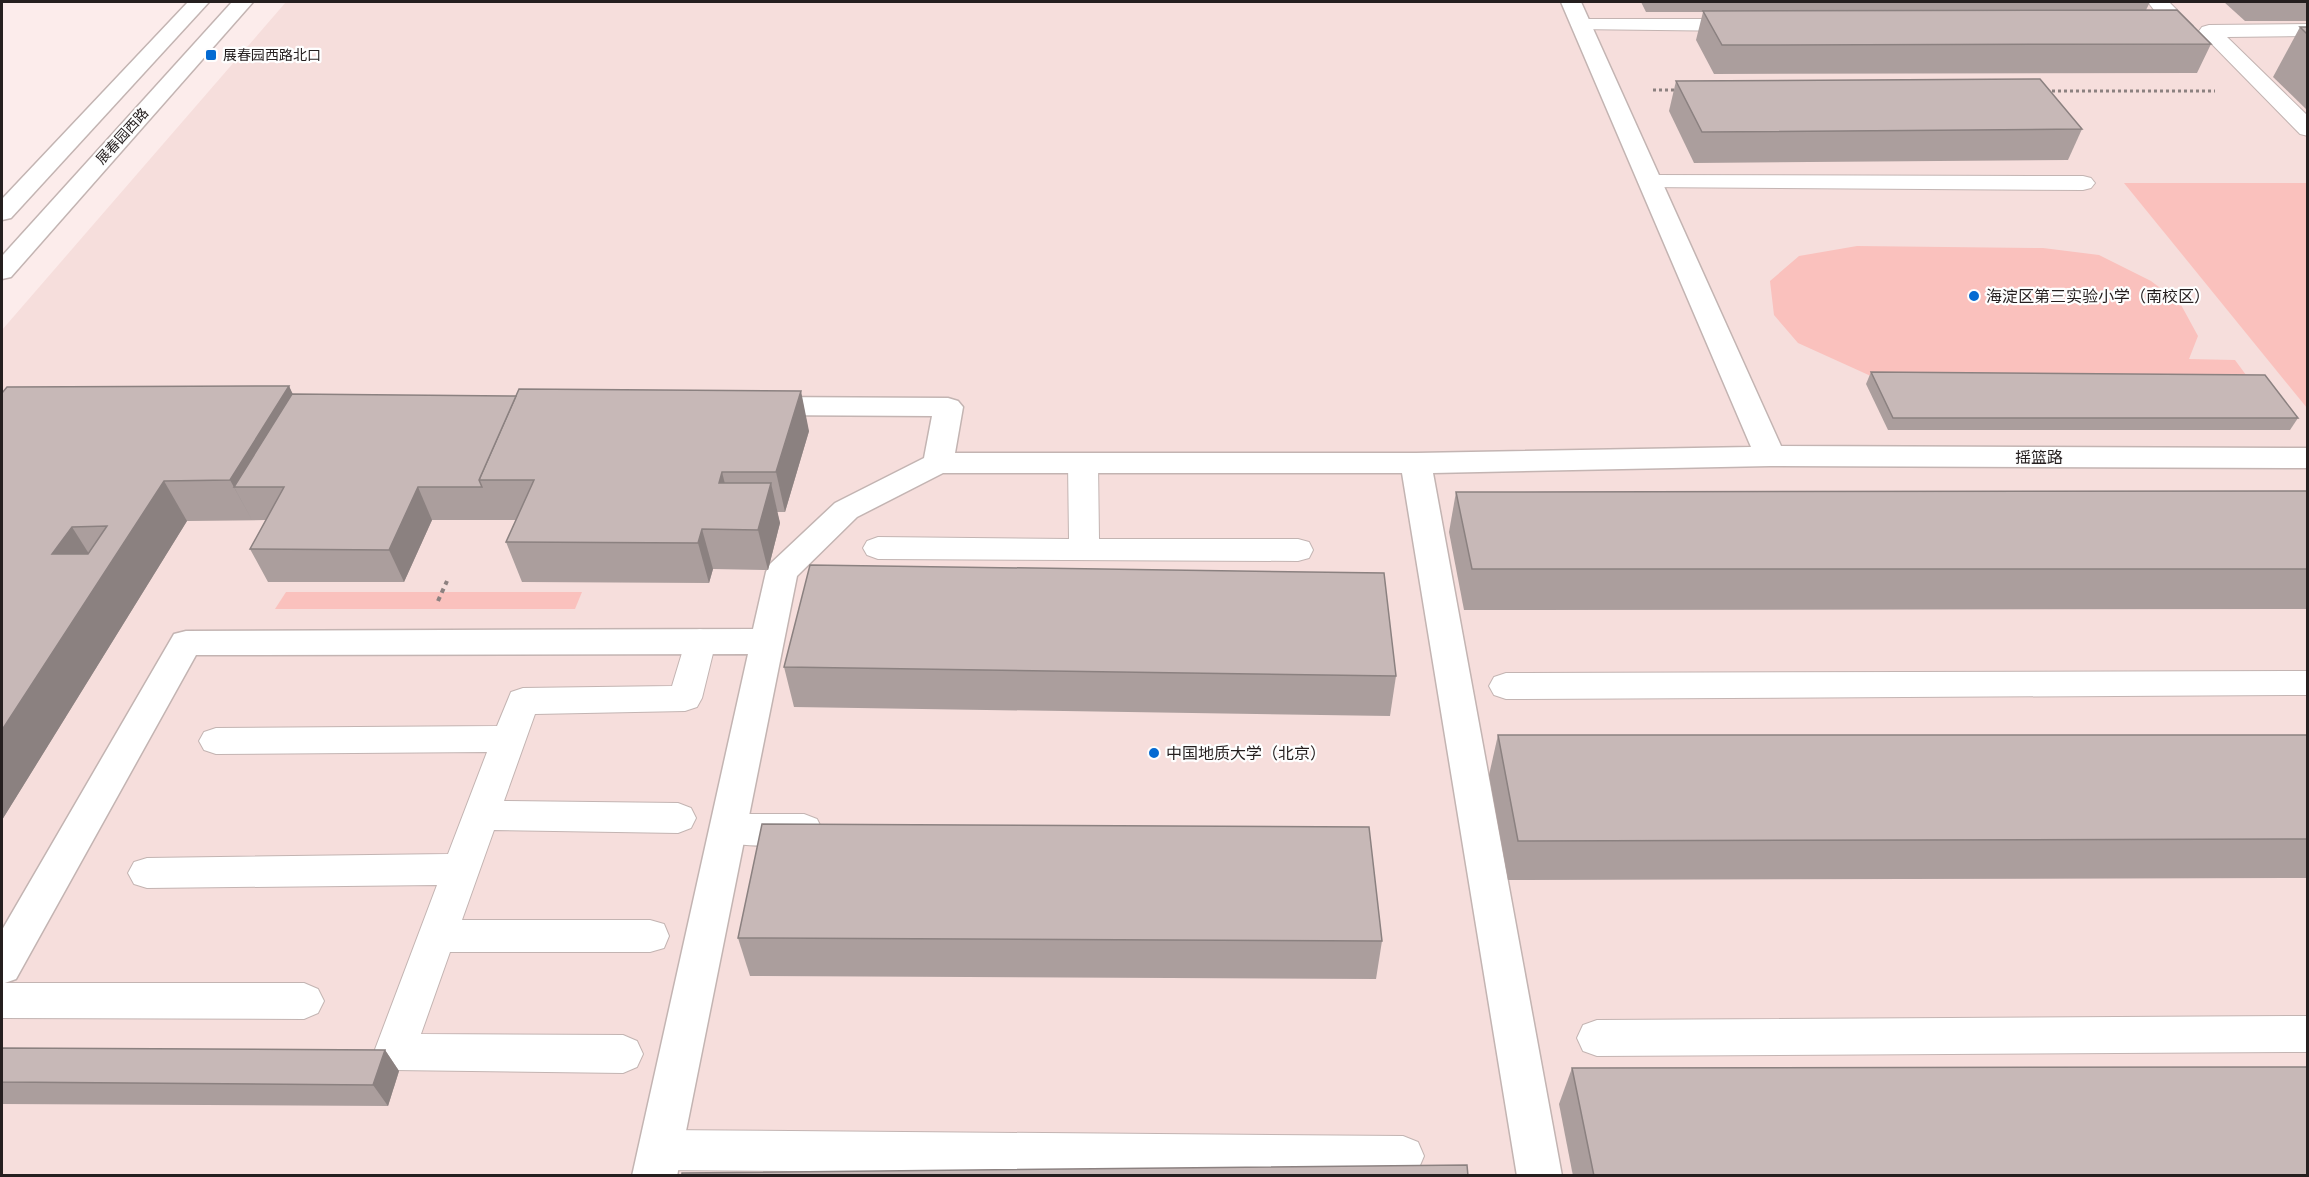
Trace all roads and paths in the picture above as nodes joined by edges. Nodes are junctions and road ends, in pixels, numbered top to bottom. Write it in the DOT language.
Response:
graph roads {
  1 [pos="199,2"];
  2 [pos="243,2"];
  3 [pos="2158,2"];
  4 [pos="1576,13"];
  5 [pos="1758,25"];
  6 [pos="2159,26"];
  7 [pos="2307,30"];
  8 [pos="1610,90"];
  9 [pos="1682,90"];
  10 [pos="2041,91"];
  11 [pos="2269,92"];
  12 [pos="2307,129"];
  13 [pos="1650,182"];
  14 [pos="2083,183"];
  15 [pos="2,213"];
  16 [pos="2,271"];
  17 [pos="732,406"];
  18 [pos="1770,456"];
  19 [pos="2307,458"];
  20 [pos="938,463"];
  21 [pos="1083,463"];
  22 [pos="1416,463"];
  23 [pos="878,548"];
  24 [pos="1084,550"];
  25 [pos="1298,550"];
  26 [pos="700,641"];
  27 [pos="767,641"];
  28 [pos="2307,683"];
  29 [pos="1506,686"];
  30 [pos="509,739"];
  31 [pos="216,741"];
  32 [pos="480,815"];
  33 [pos="678,818"];
  34 [pos="728,830"];
  35 [pos="834,830"];
  36 [pos="460,869"];
  37 [pos="147,873"];
  38 [pos="435,936"];
  39 [pos="650,936"];
  40 [pos="2,966"];
  41 [pos="2,1001"];
  42 [pos="304,1001"];
  43 [pos="2307,1034"];
  44 [pos="1597,1038"];
  45 [pos="623,1054"];
  46 [pos="1403,1156"];
  47 [pos="657,1163"];
  48 [pos="1540,1176"];
  1 -- 15 [label="street"];
  2 -- 16 [label="street, 展春园西路"];
  3 -- 6 [label="lane"];
  4 -- 5 [label="lane"];
  4 -- 8 [label="street"];
  7 -- 11 [label="lane"];
  8 -- 9 [label="path"];
  8 -- 13 [label="street"];
  10 -- 11 [label="path"];
  11 -- 12 [label="lane"];
  13 -- 14 [label="lane"];
  13 -- 18 [label="street"];
  17 -- 20 [label="street"];
  18 -- 19 [label="street, 摇篮路"];
  18 -- 22 [label="street, 摇篮路"];
  20 -- 21 [label="street, 摇篮路"];
  20 -- 27 [label="street"];
  21 -- 22 [label="street, 摇篮路"];
  21 -- 24 [label="lane"];
  22 -- 48 [label="street"];
  23 -- 24 [label="lane"];
  24 -- 25 [label="lane"];
  26 -- 27 [label="street"];
  26 -- 30 [label="lane"];
  26 -- 40 [label="street"];
  27 -- 34 [label="street"];
  28 -- 29 [label="lane"];
  30 -- 31 [label="lane"];
  30 -- 32 [label="lane"];
  32 -- 33 [label="lane"];
  32 -- 36 [label="lane"];
  34 -- 35 [label="lane"];
  34 -- 47 [label="street"];
  36 -- 37 [label="lane"];
  36 -- 38 [label="lane"];
  38 -- 39 [label="lane"];
  38 -- 45 [label="lane"];
  41 -- 42 [label="lane"];
  43 -- 44 [label="lane"];
  46 -- 47 [label="lane"];
}
